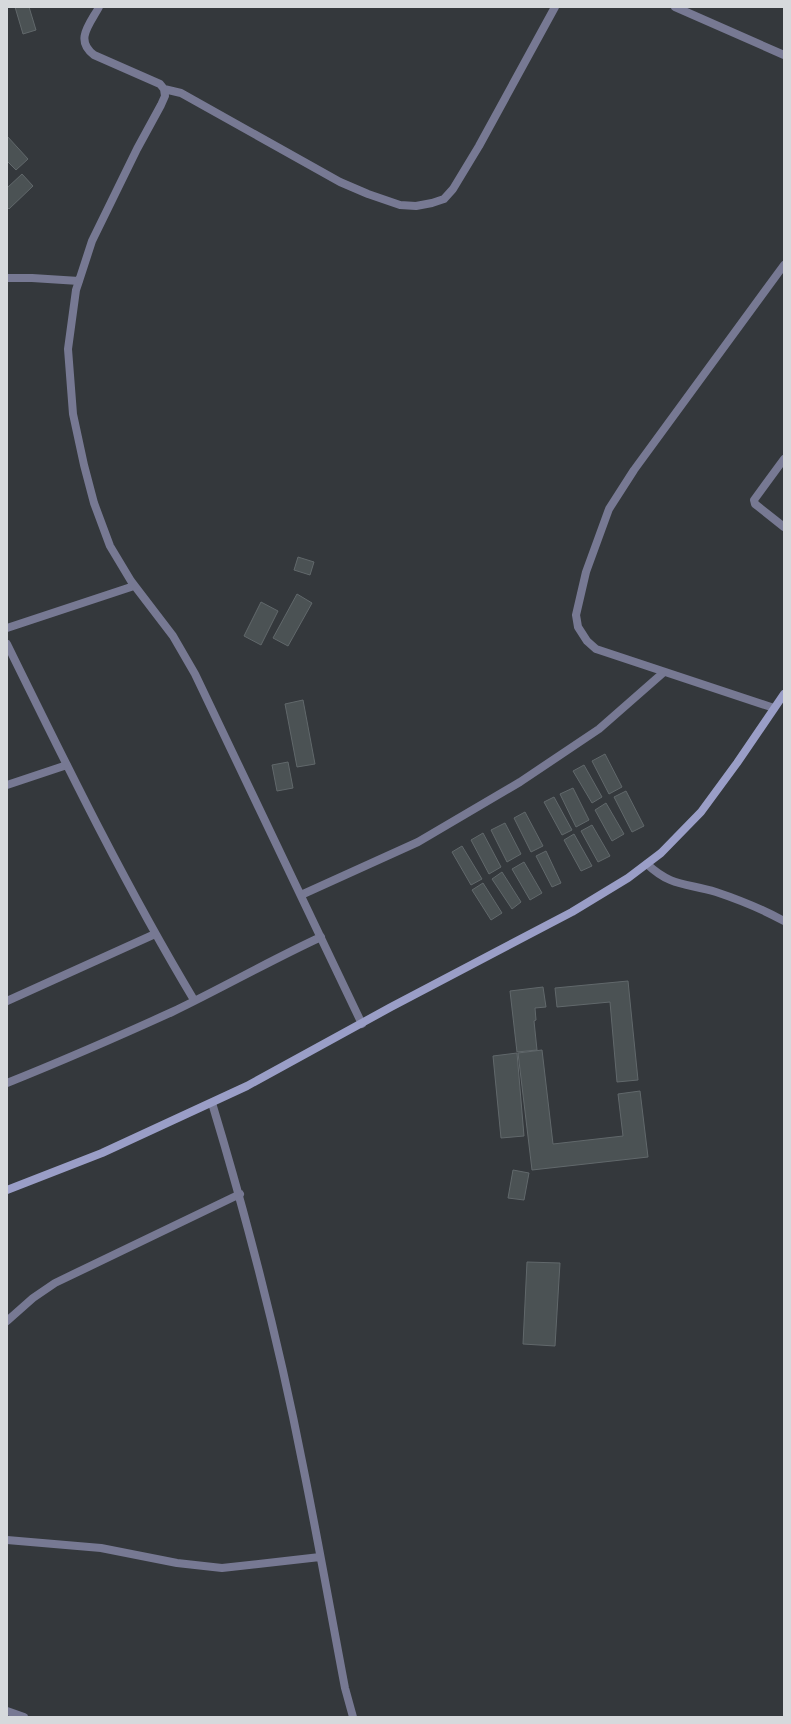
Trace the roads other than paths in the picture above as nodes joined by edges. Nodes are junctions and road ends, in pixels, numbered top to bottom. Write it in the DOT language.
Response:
graph roads {
  1 [pos="99,7"];
  2 [pos="555,7"];
  3 [pos="675,7"];
  4 [pos="784,55"];
  5 [pos="164,89"];
  6 [pos="784,265"];
  7 [pos="7,278"];
  8 [pos="79,281"];
  9 [pos="784,459"];
  10 [pos="784,527"];
  11 [pos="134,586"];
  12 [pos="7,628"];
  13 [pos="7,644"];
  14 [pos="664,672"];
  15 [pos="784,694"];
  16 [pos="774,708"];
  17 [pos="67,765"];
  18 [pos="7,785"];
  19 [pos="647,864"];
  20 [pos="301,895"];
  21 [pos="784,921"];
  22 [pos="155,934"];
  23 [pos="321,937"];
  24 [pos="194,1000"];
  25 [pos="7,1001"];
  26 [pos="362,1024"];
  27 [pos="7,1083"];
  28 [pos="212,1103"];
  29 [pos="7,1190"];
  30 [pos="240,1194"];
  31 [pos="7,1321"];
  32 [pos="7,1540"];
  33 [pos="320,1557"];
  34 [pos="7,1711"];
  35 [pos="24,1717"];
  36 [pos="352,1717"];
  1 -- 5 [label="street"];
  2 -- 5 [label="street"];
  3 -- 4 [label="street"];
  5 -- 8 [label="street"];
  6 -- 14 [label="street"];
  7 -- 8 [label="street"];
  8 -- 11 [label="street"];
  9 -- 10 [label="street"];
  11 -- 12 [label="street"];
  11 -- 20 [label="street"];
  13 -- 17 [label="street"];
  14 -- 16 [label="street"];
  14 -- 20 [label="street"];
  15 -- 16 [label="main road"];
  16 -- 19 [label="main road"];
  17 -- 18 [label="street"];
  17 -- 22 [label="street"];
  19 -- 21 [label="street"];
  19 -- 26 [label="main road"];
  20 -- 23 [label="street"];
  22 -- 24 [label="street"];
  22 -- 25 [label="street"];
  23 -- 24 [label="street"];
  23 -- 26 [label="street"];
  24 -- 27 [label="street"];
  26 -- 28 [label="main road"];
  28 -- 29 [label="main road"];
  28 -- 30 [label="street"];
  30 -- 31 [label="street"];
  30 -- 33 [label="street"];
  32 -- 33 [label="street"];
  33 -- 36 [label="street"];
  34 -- 35 [label="street"];
}
